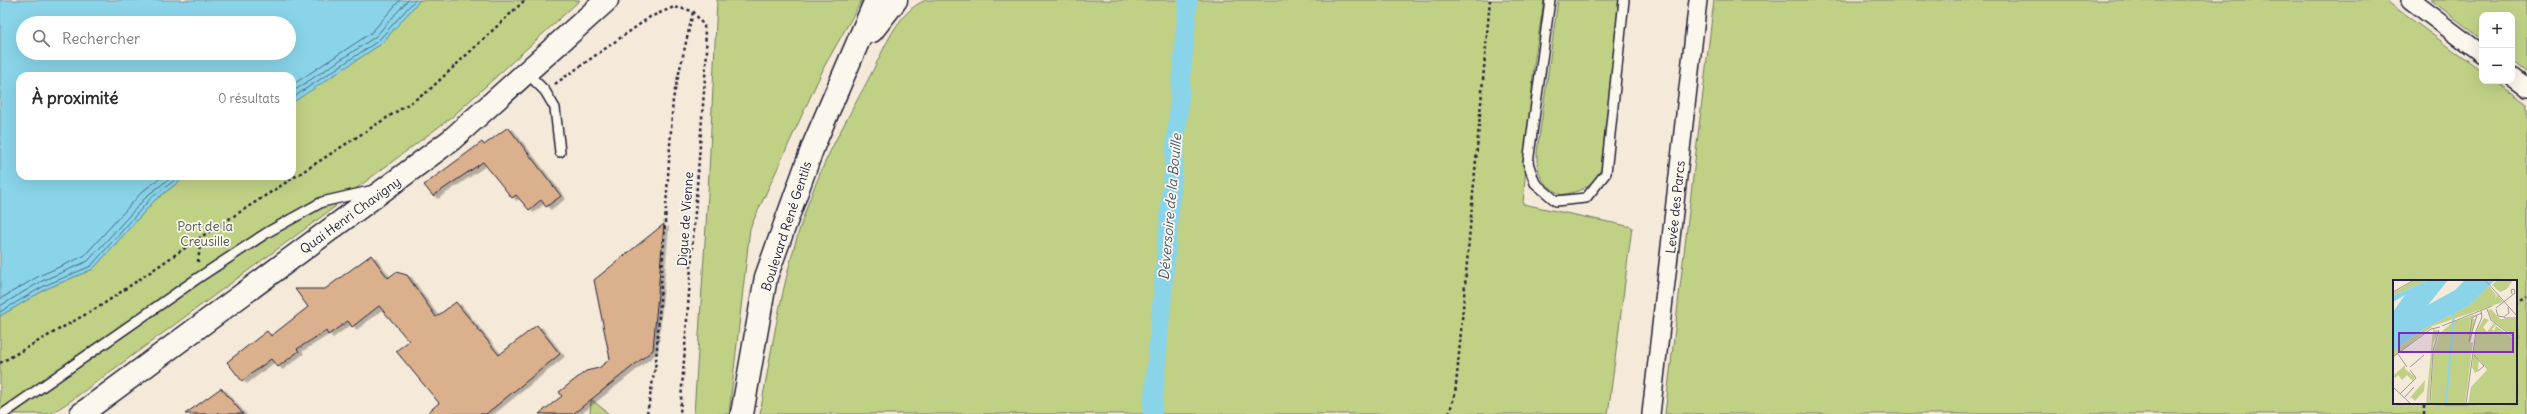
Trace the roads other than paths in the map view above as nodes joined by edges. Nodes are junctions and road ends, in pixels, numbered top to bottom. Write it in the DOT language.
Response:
graph roads {
  1 [pos="607,0"];
  2 [pos="876,0"];
  3 [pos="881,0"];
  4 [pos="896,0"];
  5 [pos="1550,0"];
  6 [pos="1624,0"];
  7 [pos="1698,0"];
  8 [pos="2410,0"];
  9 [pos="2479,52"];
  10 [pos="846,68"];
  11 [pos="527,73"];
  12 [pos="2515,79"];
  13 [pos="2527,88"];
  14 [pos="560,152"];
  15 [pos="389,187"];
  16 [pos="3,414"];
  17 [pos="81,414"];
  18 [pos="742,414"];
  19 [pos="1652,414"];
  1 -- 11 [label="main road, Quai Henri Chavigny"];
  2 -- 10 [label="main road, Boulevard René Gentils"];
  3 -- 10 [label="street"];
  4 -- 10 [label="main road, Boulevard René Gentils"];
  5 -- 6 [label="lane"];
  7 -- 19 [label="street, Levée des Parcs"];
  8 -- 9 [label="street"];
  10 -- 18 [label="main road, Boulevard René Gentils"];
  11 -- 14 [label="lane"];
  11 -- 15 [label="main road, Quai Henri Chavigny"];
  12 -- 13 [label="street"];
  15 -- 16 [label="lane"];
  15 -- 17 [label="main road, Quai Henri Chavigny"];
}
